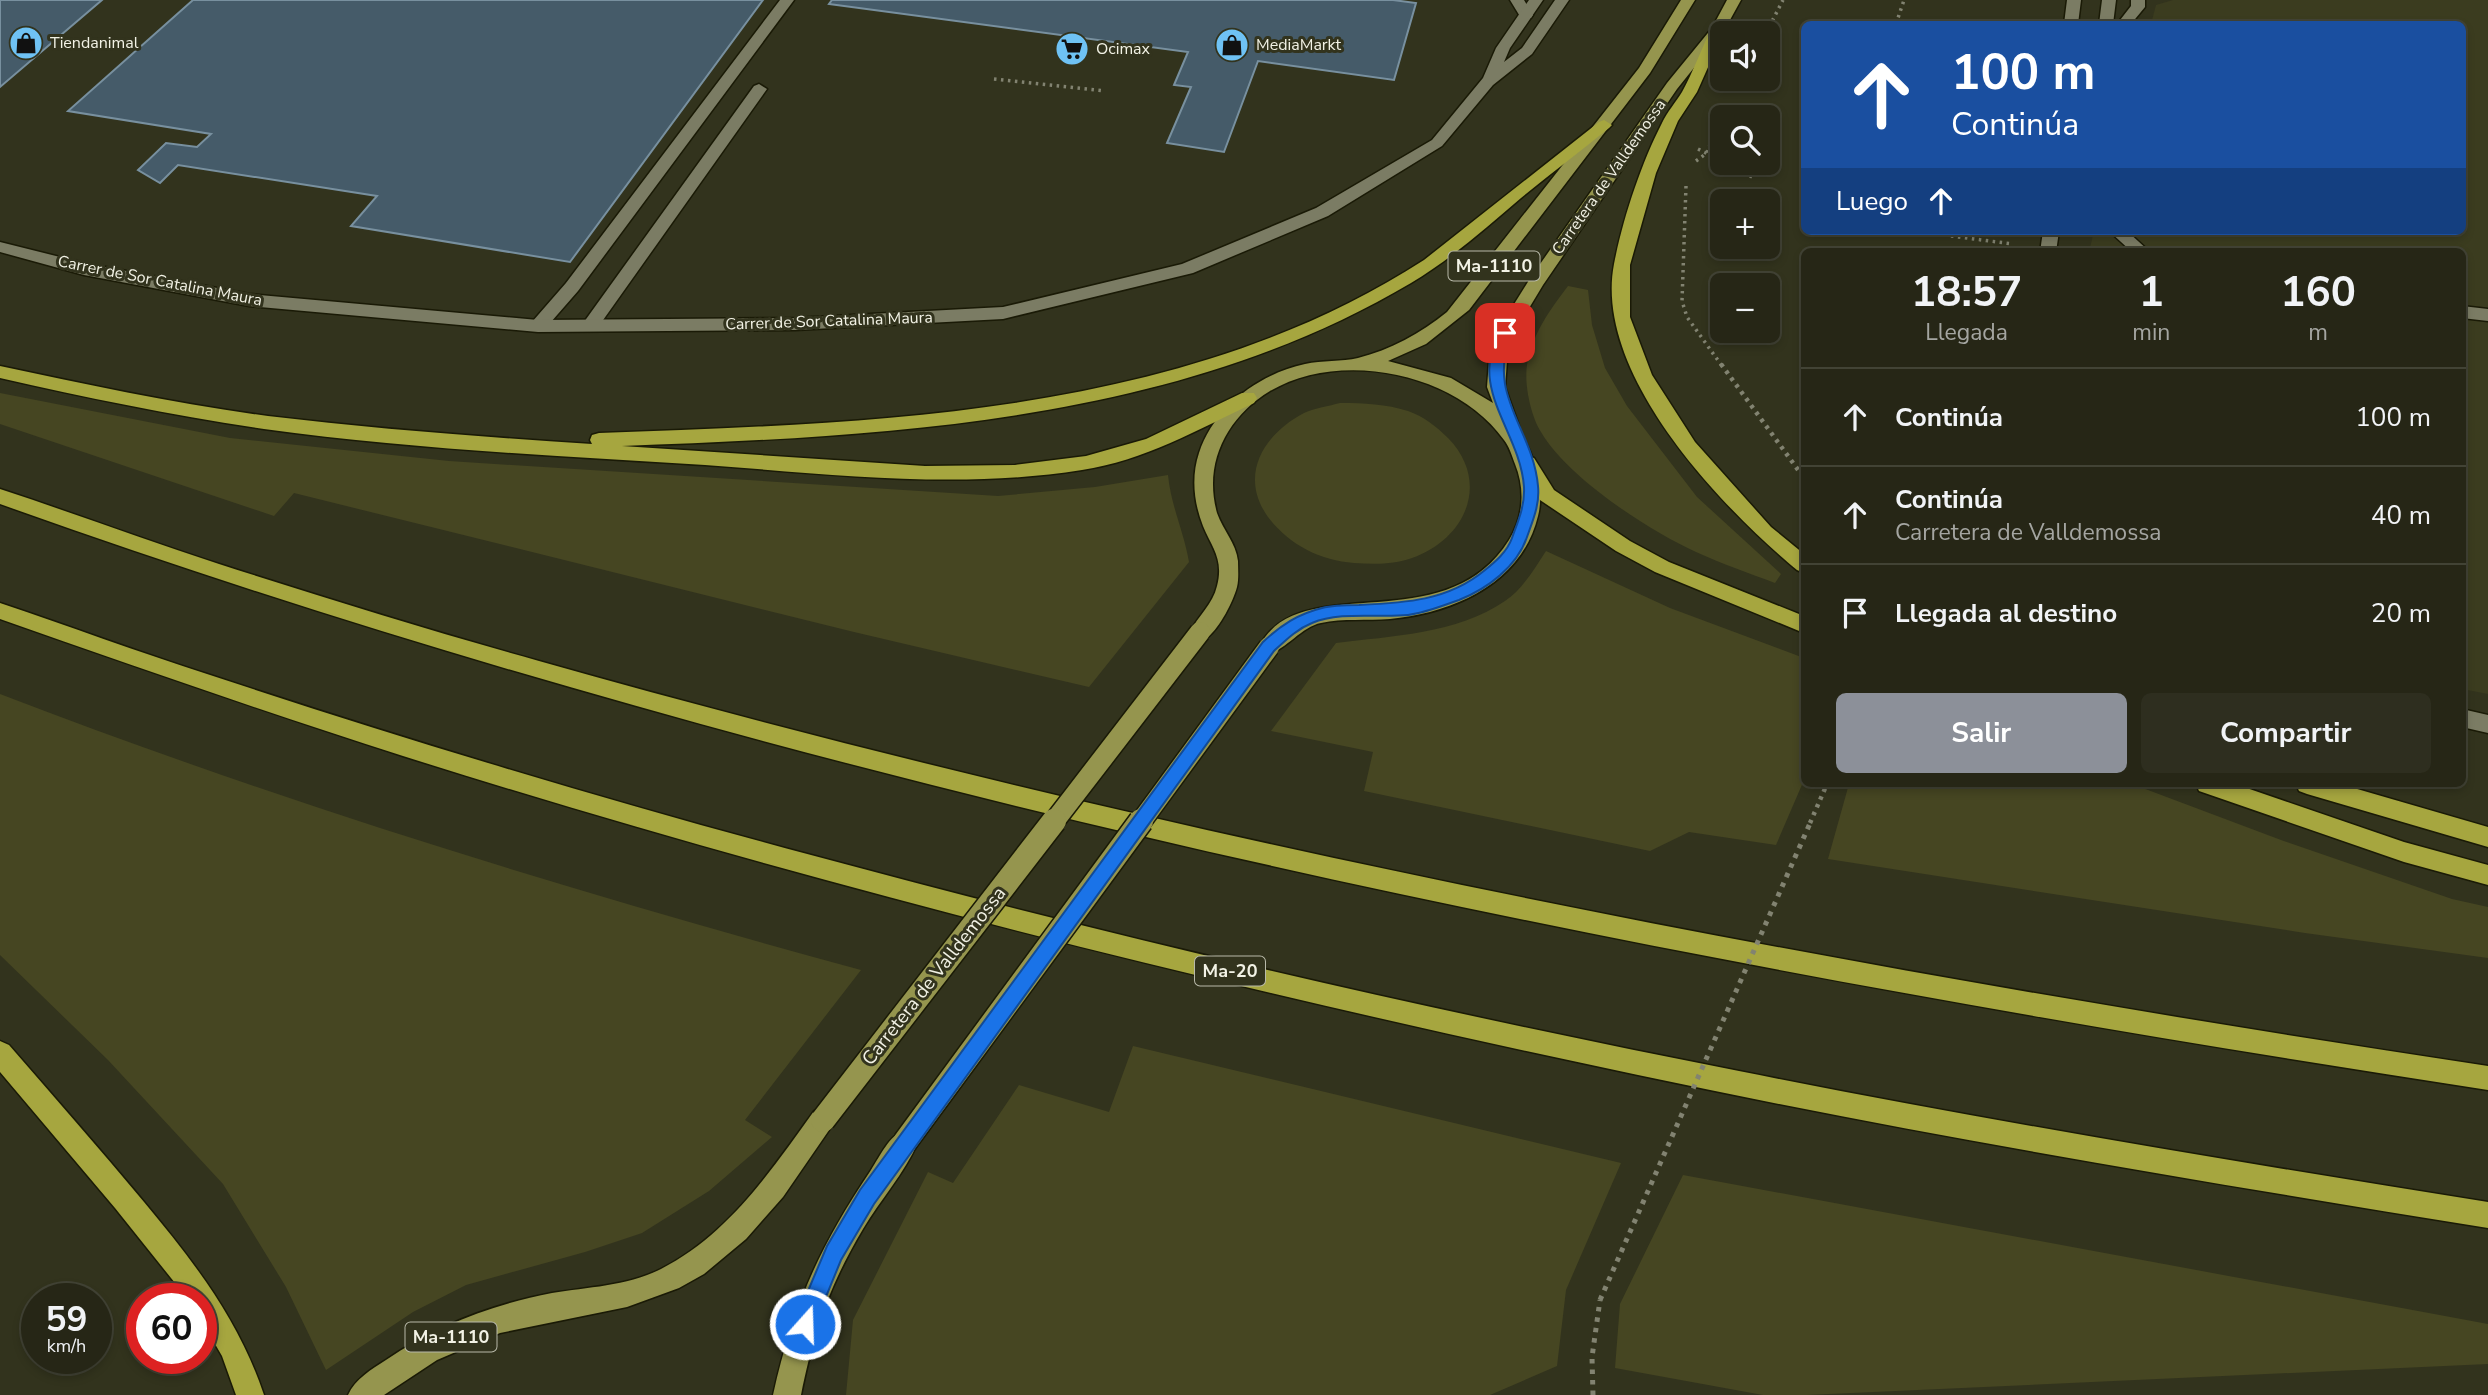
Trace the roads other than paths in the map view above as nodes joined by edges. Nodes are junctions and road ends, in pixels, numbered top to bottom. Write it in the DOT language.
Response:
graph roads {
  1 [pos="787,0"];
  2 [pos="1517,0"];
  3 [pos="1536,0"];
  4 [pos="1562,0"];
  5 [pos="1688,0"];
  6 [pos="1734,0"];
  7 [pos="2074,0"];
  8 [pos="2109,0"];
  9 [pos="2138,0"];
  10 [pos="1526,15"];
  11 [pos="1722,21"];
  12 [pos="2071,21"];
  13 [pos="2106,21"];
  14 [pos="2126,21"];
  15 [pos="1710,39"];
  16 [pos="1710,46"];
  17 [pos="1488,82"];
  18 [pos="759,89"];
  19 [pos="1604,125"];
  20 [pos="2122,235"];
  21 [pos="0,247"];
  22 [pos="2137,248"];
  23 [pos="2466,312"];
  24 [pos="2488,315"];
  25 [pos="538,326"];
  26 [pos="590,326"];
  27 [pos="1351,364"];
  28 [pos="0,372"];
  29 [pos="1248,397"];
  30 [pos="1517,441"];
  31 [pos="496,443"];
  32 [pos="1527,463"];
  33 [pos="0,496"];
  34 [pos="1801,563"];
  35 [pos="0,611"];
  36 [pos="1801,624"];
  37 [pos="2466,719"];
  38 [pos="2488,724"];
  39 [pos="2216,787"];
  40 [pos="2316,787"];
  41 [pos="2488,837"];
  42 [pos="2488,875"];
  43 [pos="0,1053"];
  44 [pos="2488,1079"];
  45 [pos="2488,1215"];
  46 [pos="250,1395"];
  47 [pos="362,1395"];
  48 [pos="788,1395"];
  1 -- 25 [label="street"];
  2 -- 10 [label="street"];
  3 -- 10 [label="street"];
  4 -- 17 [label="street, Carrer de Sor Catalina Maura"];
  5 -- 19 [label="main road, Carretera de Valldemossa / Ma-1110"];
  6 -- 11 [label="main road, Carretera de Valldemossa"];
  7 -- 12 [label="street"];
  8 -- 13 [label="street"];
  9 -- 14 [label="street"];
  10 -- 17 [label="street"];
  15 -- 30 [label="main road, Carretera de Valldemossa"];
  16 -- 34 [label="highway"];
  17 -- 26 [label="street, Carrer de Sor Catalina Maura"];
  18 -- 26 [label="street"];
  19 -- 27 [label="main road, Carretera de Valldemossa / Ma-1110"];
  19 -- 31 [label="highway"];
  20 -- 22 [label="street"];
  21 -- 25 [label="street, Carrer de Sor Catalina Maura"];
  23 -- 24 [label="street"];
  25 -- 26 [label="street, Carrer de Sor Catalina Maura"];
  27 -- 29 [label="main road, Ma-1110"];
  27 -- 30 [label="main road, Ma-1110"];
  28 -- 31 [label="highway"];
  29 -- 31 [label="highway"];
  29 -- 47 [label="main road, Carretera de Valldemossa / Ma-1110, bridge"];
  30 -- 32 [label="main road, Ma-1110"];
  32 -- 36 [label="highway"];
  32 -- 48 [label="main road, Ma-1110, bridge"];
  33 -- 44 [label="highway"];
  35 -- 45 [label="highway, Ma-20"];
  37 -- 38 [label="street"];
  39 -- 42 [label="highway"];
  40 -- 41 [label="highway"];
  43 -- 46 [label="highway"];
}
